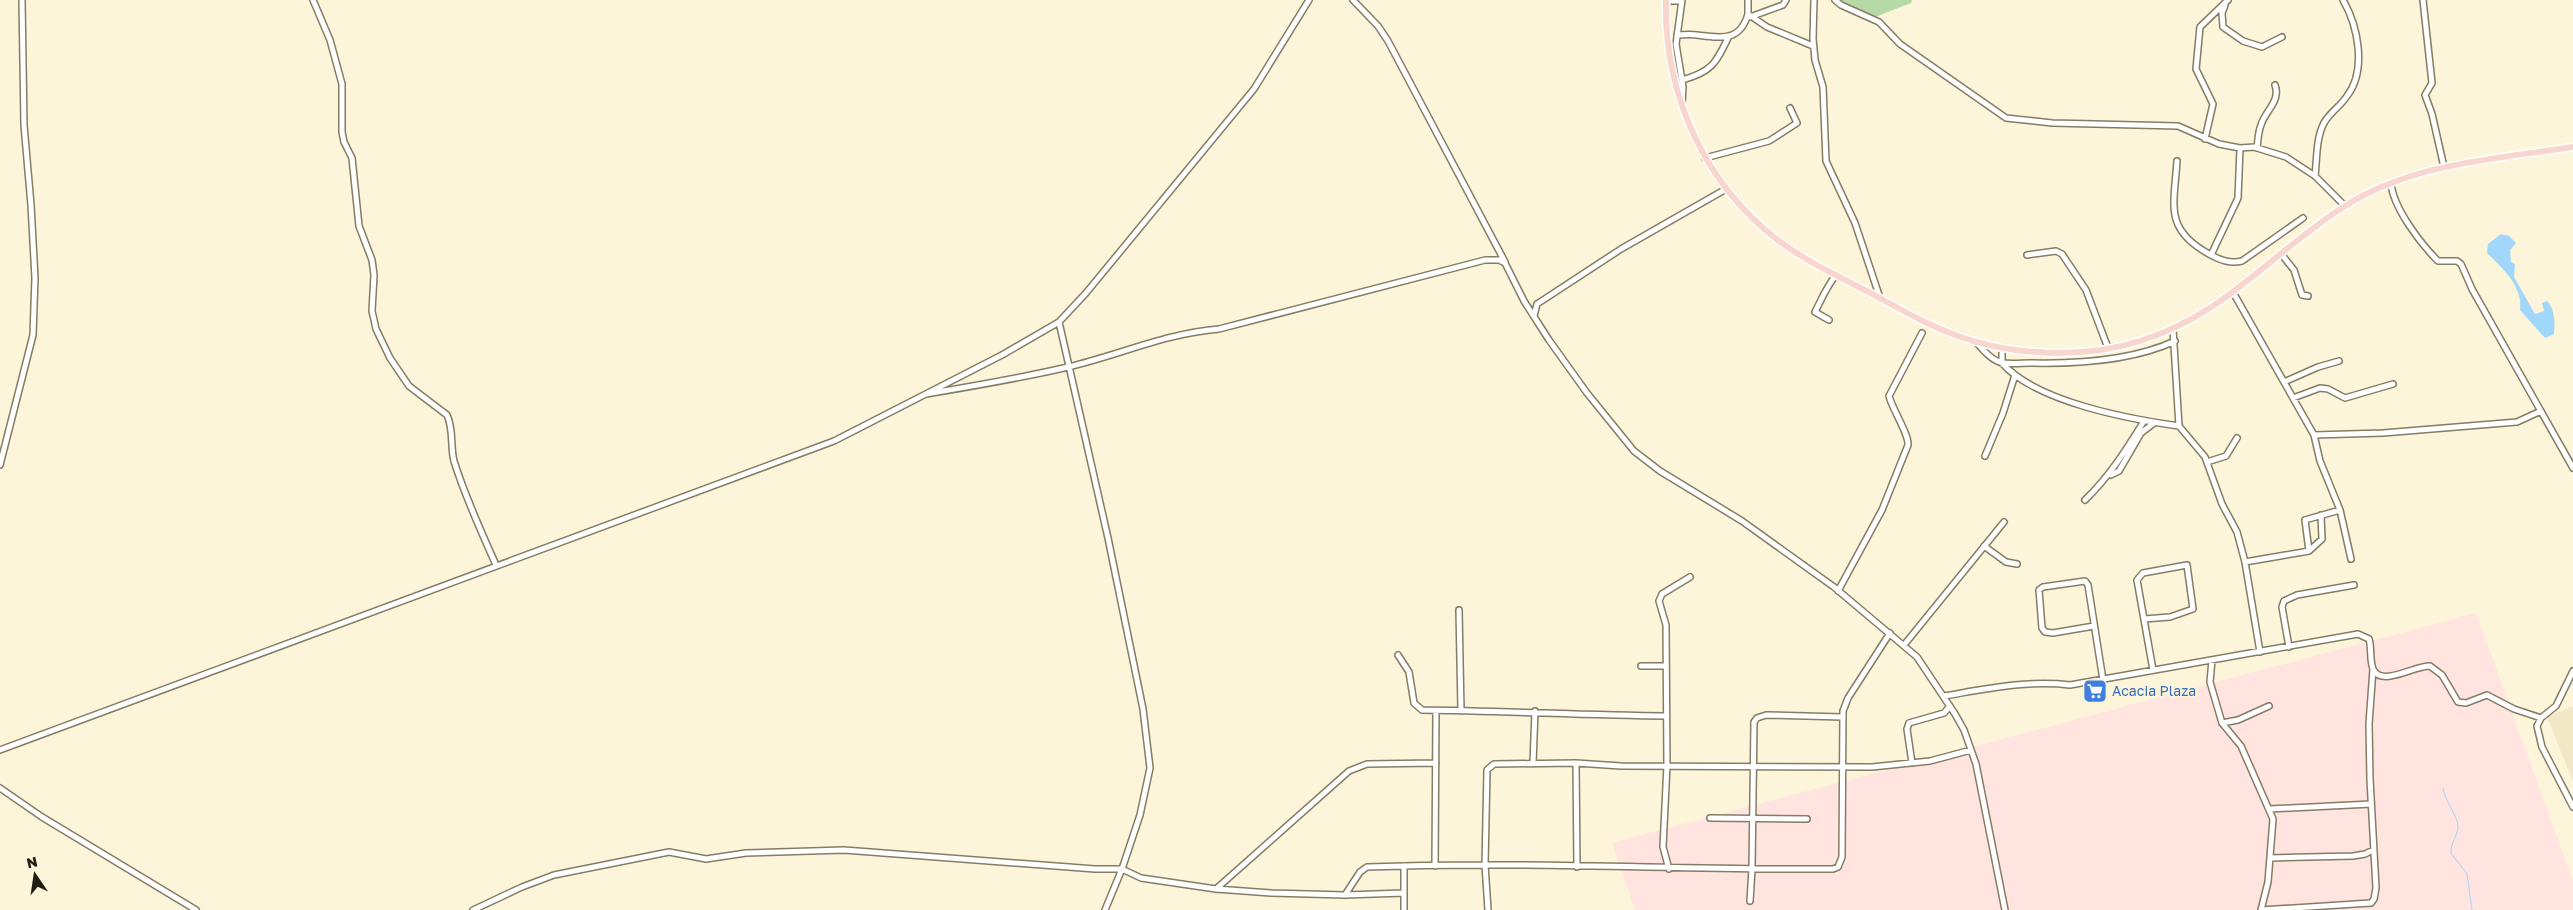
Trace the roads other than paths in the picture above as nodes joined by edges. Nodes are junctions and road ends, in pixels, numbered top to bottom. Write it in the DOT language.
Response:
graph roads {
  1 [pos="22,0"];
  2 [pos="313,0"];
  3 [pos="1309,0"];
  4 [pos="1353,0"];
  5 [pos="1666,0"];
  6 [pos="1682,0"];
  7 [pos="1748,0"];
  8 [pos="1786,0"];
  9 [pos="1814,0"];
  10 [pos="1835,0"];
  11 [pos="2343,0"];
  12 [pos="2422,0"];
  13 [pos="2226,2"];
  14 [pos="1749,16"];
  15 [pos="1677,35"];
  16 [pos="1729,36"];
  17 [pos="2282,37"];
  18 [pos="1813,46"];
  19 [pos="1682,80"];
  20 [pos="2275,86"];
  21 [pos="1682,108"];
  22 [pos="1790,108"];
  23 [pos="2206,139"];
  24 [pos="2573,147"];
  25 [pos="2240,148"];
  26 [pos="2257,148"];
  27 [pos="1705,158"];
  28 [pos="2177,161"];
  29 [pos="2444,167"];
  30 [pos="2315,176"];
  31 [pos="2391,183"];
  32 [pos="1726,189"];
  33 [pos="2345,206"];
  34 [pos="2303,218"];
  35 [pos="2027,255"];
  36 [pos="2211,255"];
  37 [pos="2282,255"];
  38 [pos="1505,263"];
  39 [pos="1836,275"];
  40 [pos="2234,294"];
  41 [pos="2308,296"];
  42 [pos="1880,298"];
  43 [pos="1524,301"];
  44 [pos="1537,304"];
  45 [pos="1534,317"];
  46 [pos="1829,320"];
  47 [pos="1059,322"];
  48 [pos="2173,328"];
  49 [pos="1922,334"];
  50 [pos="2175,341"];
  51 [pos="1976,342"];
  52 [pos="2002,348"];
  53 [pos="2108,348"];
  54 [pos="2339,361"];
  55 [pos="2002,363"];
  56 [pos="1068,367"];
  57 [pos="2015,375"];
  58 [pos="2284,382"];
  59 [pos="2393,384"];
  60 [pos="921,395"];
  61 [pos="2293,398"];
  62 [pos="2541,411"];
  63 [pos="2144,421"];
  64 [pos="2154,423"];
  65 [pos="2178,426"];
  66 [pos="2314,435"];
  67 [pos="2237,438"];
  68 [pos="1985,456"];
  69 [pos="2207,462"];
  70 [pos="0,465"];
  71 [pos="2573,468"];
  72 [pos="2108,476"];
  73 [pos="2084,500"];
  74 [pos="2340,510"];
  75 [pos="2321,515"];
  76 [pos="2004,522"];
  77 [pos="1984,546"];
  78 [pos="2309,551"];
  79 [pos="2351,559"];
  80 [pos="2245,562"];
  81 [pos="2016,564"];
  82 [pos="496,565"];
  83 [pos="1690,577"];
  84 [pos="2354,585"];
  85 [pos="1838,591"];
  86 [pos="1459,610"];
  87 [pos="2144,619"];
  88 [pos="2094,626"];
  89 [pos="1890,633"];
  90 [pos="1904,645"];
  91 [pos="2289,647"];
  92 [pos="2260,652"];
  93 [pos="1398,655"];
  94 [pos="2212,660"];
  95 [pos="1641,666"];
  96 [pos="1665,666"];
  97 [pos="2373,669"];
  98 [pos="2153,670"];
  99 [pos="2573,671"];
  100 [pos="2103,680"];
  101 [pos="1944,696"];
  102 [pos="1950,706"];
  103 [pos="2269,706"];
  104 [pos="1436,710"];
  105 [pos="1461,711"];
  106 [pos="1535,711"];
  107 [pos="1666,716"];
  108 [pos="1842,717"];
  109 [pos="2541,718"];
  110 [pos="2222,723"];
  111 [pos="0,750"];
  112 [pos="1971,750"];
  113 [pos="1576,762"];
  114 [pos="1436,763"];
  115 [pos="1533,763"];
  116 [pos="1912,763"];
  117 [pos="1666,765"];
  118 [pos="1753,766"];
  119 [pos="1841,766"];
  120 [pos="0,788"];
  121 [pos="2371,804"];
  122 [pos="2573,807"];
  123 [pos="2270,809"];
  124 [pos="1710,818"];
  125 [pos="1753,818"];
  126 [pos="1806,819"];
  127 [pos="2373,850"];
  128 [pos="2270,858"];
  129 [pos="1485,865"];
  130 [pos="1404,866"];
  131 [pos="1435,866"];
  132 [pos="1577,867"];
  133 [pos="1122,869"];
  134 [pos="1669,869"];
  135 [pos="1752,869"];
  136 [pos="1216,889"];
  137 [pos="1404,893"];
  138 [pos="1345,895"];
  139 [pos="1750,901"];
  140 [pos="196,910"];
  141 [pos="473,910"];
  142 [pos="1105,910"];
  143 [pos="1404,910"];
  144 [pos="1488,910"];
  145 [pos="2005,910"];
  146 [pos="2261,910"];
  1 -- 70 [label="street"];
  2 -- 82 [label="street"];
  3 -- 47 [label="street"];
  4 -- 38 [label="street"];
  5 -- 6 [label="street"];
  5 -- 21 [label="main road"];
  6 -- 15 [label="street"];
  7 -- 14 [label="street"];
  8 -- 14 [label="street"];
  9 -- 18 [label="street"];
  10 -- 23 [label="street"];
  11 -- 30 [label="street"];
  12 -- 29 [label="street"];
  13 -- 17 [label="street"];
  13 -- 23 [label="street"];
  14 -- 16 [label="street"];
  14 -- 18 [label="street"];
  15 -- 16 [label="street"];
  15 -- 19 [label="street"];
  16 -- 19 [label="street"];
  18 -- 42 [label="street"];
  19 -- 21 [label="street"];
  20 -- 26 [label="street"];
  21 -- 27 [label="main road"];
  22 -- 27 [label="street"];
  23 -- 25 [label="street"];
  24 -- 29 [label="main road"];
  25 -- 26 [label="street"];
  25 -- 36 [label="street"];
  26 -- 30 [label="street"];
  27 -- 32 [label="main road"];
  28 -- 36 [label="street"];
  29 -- 31 [label="main road"];
  30 -- 33 [label="street"];
  31 -- 33 [label="main road"];
  31 -- 62 [label="street"];
  32 -- 39 [label="main road"];
  32 -- 44 [label="street"];
  33 -- 37 [label="main road"];
  34 -- 36 [label="street"];
  35 -- 53 [label="street"];
  37 -- 40 [label="main road"];
  37 -- 41 [label="street"];
  38 -- 43 [label="street"];
  38 -- 56 [label="street"];
  39 -- 42 [label="main road"];
  39 -- 46 [label="street"];
  40 -- 48 [label="main road"];
  40 -- 58 [label="street"];
  42 -- 51 [label="main road"];
  43 -- 44 [label="street"];
  43 -- 45 [label="street"];
  44 -- 45 [label="street"];
  45 -- 85 [label="street"];
  47 -- 56 [label="street"];
  47 -- 60 [label="street"];
  48 -- 50 [label="street"];
  48 -- 53 [label="main road"];
  49 -- 85 [label="street"];
  50 -- 55 [label="street"];
  50 -- 65 [label="street"];
  51 -- 52 [label="main road"];
  51 -- 55 [label="street"];
  52 -- 53 [label="main road"];
  52 -- 55 [label="street"];
  54 -- 58 [label="street"];
  55 -- 57 [label="street"];
  56 -- 60 [label="street"];
  56 -- 133 [label="street"];
  57 -- 63 [label="street"];
  57 -- 68 [label="street"];
  58 -- 61 [label="street"];
  59 -- 61 [label="street"];
  60 -- 82 [label="street"];
  61 -- 66 [label="street"];
  62 -- 66 [label="street"];
  62 -- 71 [label="street"];
  63 -- 64 [label="street"];
  63 -- 72 [label="street"];
  64 -- 65 [label="street"];
  64 -- 72 [label="street"];
  65 -- 69 [label="street"];
  66 -- 74 [label="street"];
  67 -- 69 [label="street"];
  69 -- 80 [label="street"];
  72 -- 73 [label="street"];
  74 -- 75 [label="street"];
  74 -- 79 [label="street"];
  75 -- 78 [label="street"];
  75 -- 78 [label="street"];
  76 -- 77 [label="street"];
  77 -- 81 [label="street"];
  77 -- 90 [label="street"];
  78 -- 80 [label="street"];
  80 -- 92 [label="street"];
  82 -- 111 [label="street"];
  83 -- 96 [label="street"];
  84 -- 91 [label="street"];
  85 -- 89 [label="street"];
  86 -- 105 [label="street"];
  87 -- 87 [label="street"];
  87 -- 98 [label="street"];
  88 -- 88 [label="street"];
  88 -- 100 [label="street"];
  89 -- 90 [label="street"];
  89 -- 108 [label="street"];
  90 -- 101 [label="street"];
  91 -- 92 [label="street"];
  91 -- 97 [label="street"];
  92 -- 94 [label="street"];
  93 -- 104 [label="street"];
  94 -- 98 [label="street"];
  94 -- 110 [label="street"];
  95 -- 96 [label="street"];
  96 -- 107 [label="street"];
  97 -- 109 [label="street"];
  97 -- 121 [label="street"];
  98 -- 100 [label="street"];
  99 -- 109 [label="street"];
  100 -- 101 [label="street"];
  101 -- 102 [label="street"];
  102 -- 112 [label="street"];
  102 -- 116 [label="street"];
  103 -- 110 [label="street"];
  104 -- 105 [label="street"];
  104 -- 114 [label="street"];
  105 -- 106 [label="street"];
  106 -- 107 [label="street"];
  106 -- 115 [label="street"];
  107 -- 117 [label="street"];
  108 -- 118 [label="street"];
  108 -- 119 [label="street"];
  109 -- 122 [label="street"];
  110 -- 123 [label="street"];
  112 -- 116 [label="street"];
  112 -- 145 [label="street"];
  113 -- 115 [label="street"];
  113 -- 117 [label="street"];
  113 -- 132 [label="street"];
  114 -- 131 [label="street"];
  114 -- 136 [label="street"];
  115 -- 129 [label="street"];
  116 -- 119 [label="street"];
  117 -- 118 [label="street"];
  117 -- 134 [label="street"];
  118 -- 119 [label="street"];
  118 -- 125 [label="street"];
  119 -- 135 [label="street"];
  120 -- 140 [label="street"];
  121 -- 123 [label="street"];
  121 -- 127 [label="street"];
  123 -- 128 [label="street"];
  124 -- 125 [label="street"];
  125 -- 126 [label="street"];
  125 -- 135 [label="street"];
  127 -- 128 [label="street"];
  127 -- 146 [label="street"];
  128 -- 146 [label="street"];
  129 -- 131 [label="street"];
  129 -- 132 [label="street"];
  129 -- 144 [label="street"];
  130 -- 131 [label="street"];
  130 -- 137 [label="street"];
  130 -- 138 [label="street"];
  132 -- 134 [label="street"];
  133 -- 136 [label="street"];
  133 -- 141 [label="street"];
  133 -- 142 [label="street"];
  134 -- 135 [label="street"];
  135 -- 139 [label="street"];
  136 -- 138 [label="street"];
  137 -- 138 [label="street"];
  137 -- 143 [label="street"];
}
